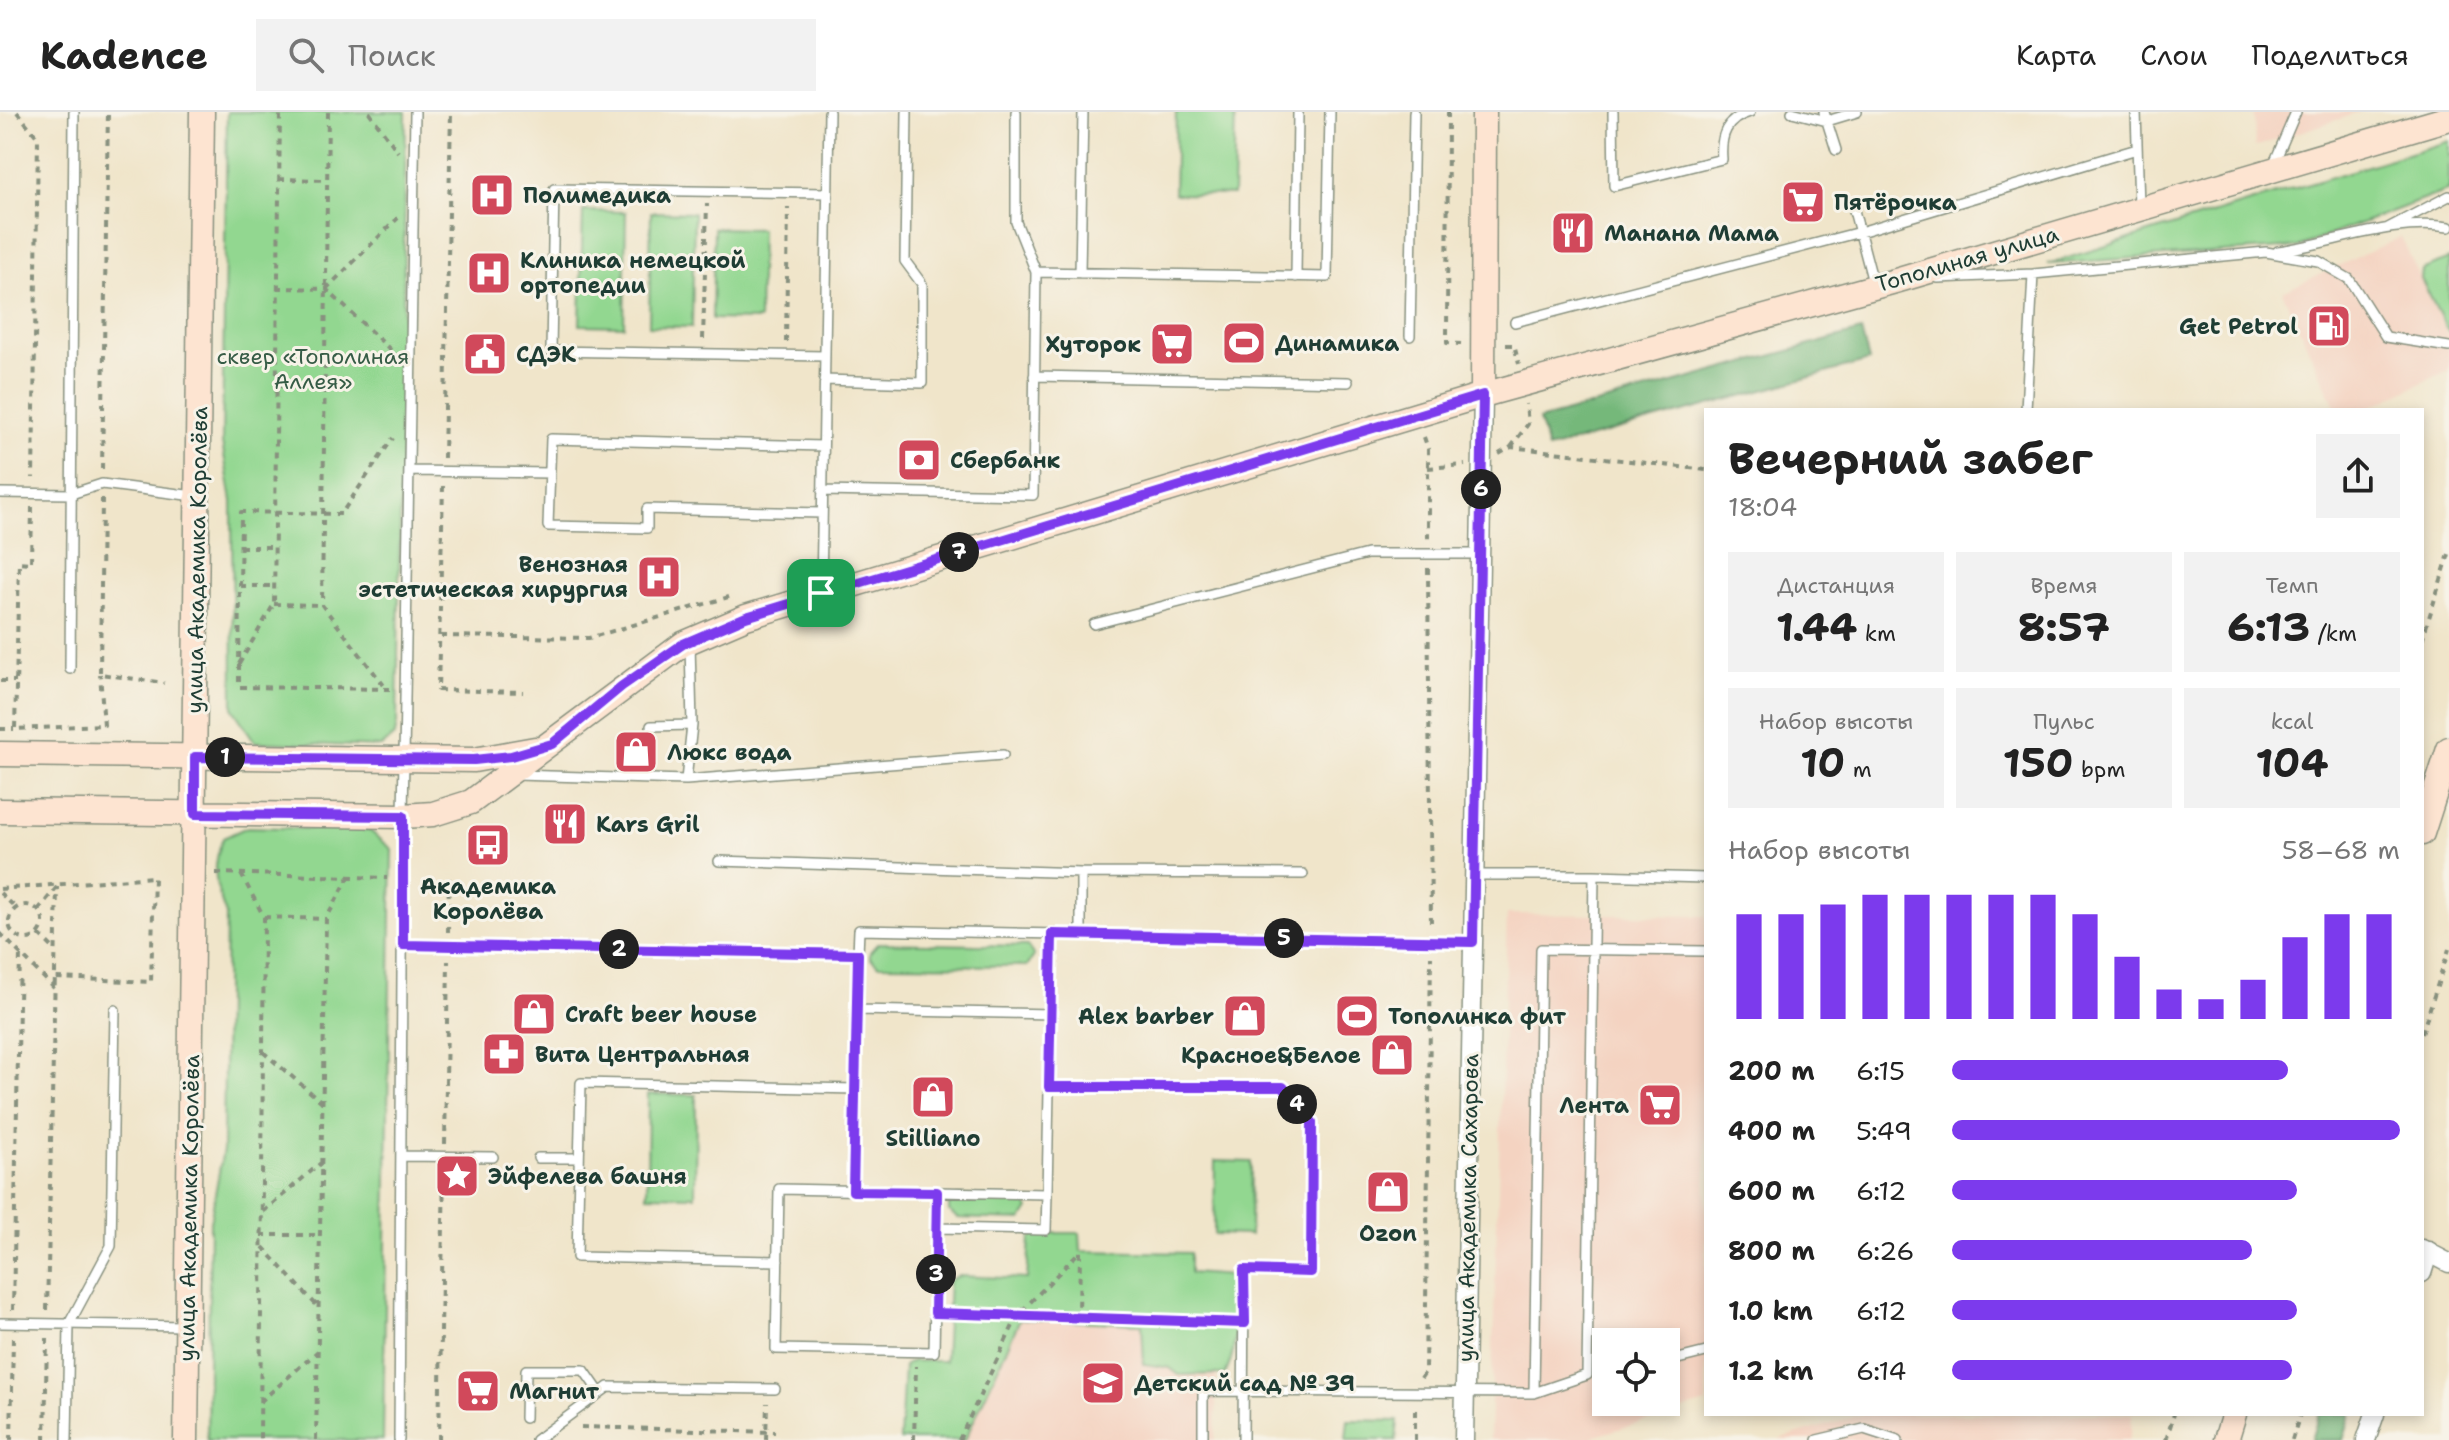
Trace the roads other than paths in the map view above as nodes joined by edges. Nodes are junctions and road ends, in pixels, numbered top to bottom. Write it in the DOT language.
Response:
graph roads {
  1 [pos="74,112"];
  2 [pos="202,112"];
  3 [pos="415,112"];
  4 [pos="829,112"];
  5 [pos="907,112"];
  6 [pos="1016,112"];
  7 [pos="1083,112"];
  8 [pos="1298,112"];
  9 [pos="1330,112"];
  10 [pos="1414,112"];
  11 [pos="1484,112"];
  12 [pos="1613,112"];
  13 [pos="1750,112"];
  14 [pos="1792,112"];
  15 [pos="1857,112"];
  16 [pos="2136,112"];
  17 [pos="2296,112"];
  18 [pos="1825,116"];
  19 [pos="2449,118"];
  20 [pos="2137,149"];
  21 [pos="1836,150"];
  22 [pos="2270,171"];
  23 [pos="827,193"];
  24 [pos="2449,196"];
  25 [pos="1852,203"];
  26 [pos="2139,209"];
  27 [pos="2449,227"];
  28 [pos="1860,232"];
  29 [pos="2382,232"];
  30 [pos="2266,252"];
  31 [pos="1036,272"];
  32 [pos="1080,273"];
  33 [pos="2033,274"];
  34 [pos="1296,277"];
  35 [pos="1899,280"];
  36 [pos="1874,286"];
  37 [pos="1515,322"];
  38 [pos="1410,336"];
  39 [pos="2449,347"];
  40 [pos="824,356"];
  41 [pos="1034,376"];
  42 [pos="824,380"];
  43 [pos="1348,382"];
  44 [pos="1483,395"];
  45 [pos="2026,408"];
  46 [pos="823,446"];
  47 [pos="410,471"];
  48 [pos="550,473"];
  49 [pos="822,491"];
  50 [pos="0,493"];
  51 [pos="71,494"];
  52 [pos="198,496"];
  53 [pos="822,513"];
  54 [pos="1480,554"];
  55 [pos="821,593"];
  56 [pos="1094,624"];
  57 [pos="690,641"];
  58 [pos="70,669"];
  59 [pos="692,725"];
  60 [pos="651,726"];
  61 [pos="552,744"];
  62 [pos="2449,749"];
  63 [pos="0,754"];
  64 [pos="1003,755"];
  65 [pos="195,757"];
  66 [pos="405,759"];
  67 [pos="509,775"];
  68 [pos="686,780"];
  69 [pos="0,811"];
  70 [pos="195,814"];
  71 [pos="403,816"];
  72 [pos="2424,827"];
  73 [pos="719,861"];
  74 [pos="1081,873"];
  75 [pos="1303,874"];
  76 [pos="1474,875"];
  77 [pos="1594,875"];
  78 [pos="1704,878"];
  79 [pos="1052,934"];
  80 [pos="1081,935"];
  81 [pos="1473,942"];
  82 [pos="403,945"];
  83 [pos="1593,951"];
  84 [pos="1704,951"];
  85 [pos="858,954"];
  86 [pos="115,1010"];
  87 [pos="857,1010"];
  88 [pos="1050,1014"];
  89 [pos="1049,1087"];
  90 [pos="856,1089"];
  91 [pos="402,1156"];
  92 [pos="493,1157"];
  93 [pos="538,1158"];
  94 [pos="579,1158"];
  95 [pos="853,1191"];
  96 [pos="937,1192"];
  97 [pos="1047,1194"];
  98 [pos="937,1228"];
  99 [pos="2426,1250"];
  100 [pos="778,1261"];
  101 [pos="2449,1263"];
  102 [pos="0,1323"];
  103 [pos="69,1324"];
  104 [pos="187,1326"];
  105 [pos="1704,1352"];
  106 [pos="1680,1358"];
  107 [pos="772,1389"];
  108 [pos="1244,1390"];
  109 [pos="1465,1392"];
  110 [pos="600,1393"];
  111 [pos="1534,1393"];
  112 [pos="2233,1416"];
  113 [pos="2374,1416"];
  114 [pos="525,1418"];
  115 [pos="67,1440"];
  116 [pos="186,1440"];
  117 [pos="399,1440"];
  118 [pos="536,1440"];
  119 [pos="1203,1440"];
  120 [pos="1243,1440"];
  121 [pos="1464,1440"];
  122 [pos="1817,1440"];
  123 [pos="1898,1440"];
  124 [pos="2226,1440"];
  125 [pos="2366,1440"];
  1 -- 51 [label="lane"];
  2 -- 52 [label="main road, улица Академика Королёва"];
  3 -- 47 [label="lane"];
  4 -- 23 [label="lane"];
  5 -- 42 [label="lane"];
  6 -- 31 [label="lane"];
  7 -- 32 [label="lane"];
  8 -- 34 [label="lane"];
  9 -- 34 [label="lane"];
  10 -- 38 [label="lane"];
  11 -- 44 [label="main road, улица Академика Сахарова"];
  12 -- 13 [label="lane"];
  14 -- 18 [label="lane"];
  15 -- 18 [label="lane"];
  16 -- 20 [label="lane"];
  17 -- 22 [label="lane"];
  18 -- 21 [label="lane"];
  19 -- 22 [label="main road, Тополиная улица"];
  20 -- 26 [label="lane"];
  20 -- 28 [label="lane"];
  22 -- 26 [label="main road, Тополиная улица"];
  23 -- 40 [label="lane"];
  23 -- 40 [label="lane"];
  24 -- 29 [label="lane"];
  25 -- 28 [label="lane"];
  26 -- 35 [label="main road, Тополиная улица"];
  27 -- 29 [label="lane"];
  28 -- 36 [label="lane"];
  28 -- 37 [label="lane"];
  29 -- 30 [label="lane"];
  30 -- 33 [label="lane"];
  30 -- 39 [label="lane"];
  31 -- 32 [label="lane"];
  31 -- 41 [label="lane"];
  32 -- 34 [label="lane"];
  33 -- 35 [label="lane"];
  33 -- 45 [label="lane"];
  35 -- 36 [label="main road, Тополиная улица"];
  36 -- 44 [label="main road, Тополиная улица"];
  40 -- 42 [label="lane"];
  41 -- 43 [label="lane"];
  41 -- 49 [label="lane"];
  42 -- 46 [label="lane"];
  44 -- 54 [label="street, улица Академика Сахарова"];
  44 -- 55 [label="main road, Тополиная улица"];
  46 -- 48 [label="lane"];
  46 -- 49 [label="lane"];
  47 -- 48 [label="lane"];
  47 -- 66 [label="lane"];
  48 -- 53 [label="lane"];
  49 -- 53 [label="lane"];
  50 -- 51 [label="lane"];
  51 -- 52 [label="lane"];
  51 -- 58 [label="lane"];
  52 -- 65 [label="main road, улица Академика Королёва"];
  53 -- 55 [label="lane"];
  54 -- 56 [label="lane"];
  54 -- 76 [label="street, улица Академика Сахарова"];
  55 -- 57 [label="main road, Тополиная улица"];
  57 -- 59 [label="lane"];
  57 -- 61 [label="main road, Тополиная улица"];
  59 -- 60 [label="lane"];
  59 -- 68 [label="lane"];
  61 -- 66 [label="main road"];
  61 -- 67 [label="main road, Тополиная улица"];
  62 -- 72 [label="main road"];
  63 -- 65 [label="main road"];
  64 -- 68 [label="lane"];
  65 -- 66 [label="main road"];
  65 -- 70 [label="main road, улица Академика Королёва"];
  66 -- 71 [label="lane"];
  67 -- 68 [label="lane"];
  67 -- 71 [label="main road, Тополиная улица"];
  69 -- 70 [label="main road, Тополиная улица"];
  70 -- 71 [label="main road, Тополиная улица"];
  70 -- 104 [label="main road, улица Академика Королёва"];
  71 -- 82 [label="lane"];
  73 -- 74 [label="lane"];
  74 -- 75 [label="lane"];
  74 -- 80 [label="lane"];
  76 -- 77 [label="lane"];
  76 -- 81 [label="street, улица Академика Сахарова"];
  77 -- 78 [label="lane"];
  77 -- 83 [label="lane"];
  79 -- 80 [label="lane"];
  79 -- 85 [label="lane"];
  79 -- 88 [label="lane"];
  80 -- 81 [label="lane"];
  81 -- 109 [label="street, улица Академика Сахарова"];
  82 -- 85 [label="lane"];
  82 -- 91 [label="lane"];
  83 -- 84 [label="lane"];
  83 -- 111 [label="lane"];
  83 -- 111 [label="lane"];
  85 -- 87 [label="lane"];
  86 -- 103 [label="lane"];
  87 -- 88 [label="lane"];
  87 -- 90 [label="lane"];
  88 -- 89 [label="lane"];
  89 -- 97 [label="lane"];
  89 -- 108 [label="lane"];
  90 -- 94 [label="lane"];
  90 -- 95 [label="lane"];
  91 -- 92 [label="lane"];
  91 -- 117 [label="lane"];
  93 -- 94 [label="lane"];
  94 -- 100 [label="lane"];
  95 -- 96 [label="lane"];
  95 -- 100 [label="lane"];
  96 -- 97 [label="lane"];
  96 -- 98 [label="lane"];
  97 -- 98 [label="lane"];
  98 -- 100 [label="lane"];
  99 -- 101 [label="street"];
  102 -- 103 [label="lane"];
  103 -- 104 [label="lane"];
  103 -- 115 [label="lane"];
  104 -- 116 [label="main road, улица Академика Королёва"];
  105 -- 106 [label="lane"];
  107 -- 110 [label="lane"];
  108 -- 109 [label="lane"];
  108 -- 119 [label="lane"];
  108 -- 120 [label="lane"];
  109 -- 111 [label="lane"];
  109 -- 121 [label="street, улица Академика Сахарова"];
  110 -- 114 [label="lane"];
  110 -- 118 [label="lane"];
  112 -- 124 [label="main road"];
  113 -- 125 [label="street"];
  122 -- 123 [label="lane"];
}
